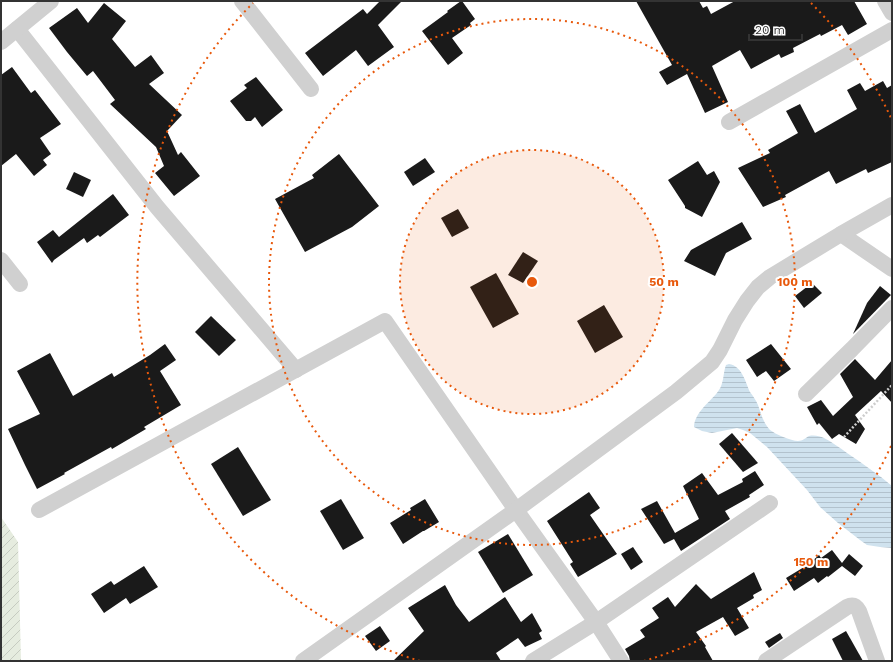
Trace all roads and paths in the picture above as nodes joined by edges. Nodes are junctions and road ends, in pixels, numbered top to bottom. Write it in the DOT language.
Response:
graph roads {
  1 [pos="51,1"];
  2 [pos="242,1"];
  3 [pos="885,1"];
  4 [pos="892,13"];
  5 [pos="17,29"];
  6 [pos="892,30"];
  7 [pos="1,42"];
  8 [pos="311,89"];
  9 [pos="729,122"];
  10 [pos="892,205"];
  11 [pos="841,234"];
  12 [pos="1,260"];
  13 [pos="892,269"];
  14 [pos="20,284"];
  15 [pos="892,308"];
  16 [pos="296,370"];
  17 [pos="892,385"];
  18 [pos="806,394"];
  19 [pos="844,437"];
  20 [pos="770,503"];
  21 [pos="39,510"];
  22 [pos="516,510"];
  23 [pos="596,622"];
  24 [pos="303,661"];
  25 [pos="533,661"];
  26 [pos="621,661"];
  27 [pos="766,661"];
  28 [pos="877,661"];
  1 -- 5 [label="street"];
  2 -- 8 [label="street"];
  3 -- 4 [label="street"];
  5 -- 7 [label="street"];
  5 -- 16 [label="street"];
  6 -- 9 [label="street"];
  10 -- 11 [label="street"];
  11 -- 13 [label="street"];
  11 -- 22 [label="street"];
  12 -- 14 [label="street"];
  15 -- 18 [label="street"];
  16 -- 21 [label="street"];
  16 -- 22 [label="street"];
  17 -- 19 [label="path"];
  20 -- 23 [label="street"];
  22 -- 23 [label="street"];
  22 -- 24 [label="street"];
  23 -- 25 [label="street"];
  23 -- 26 [label="street"];
  27 -- 28 [label="street"];
}
